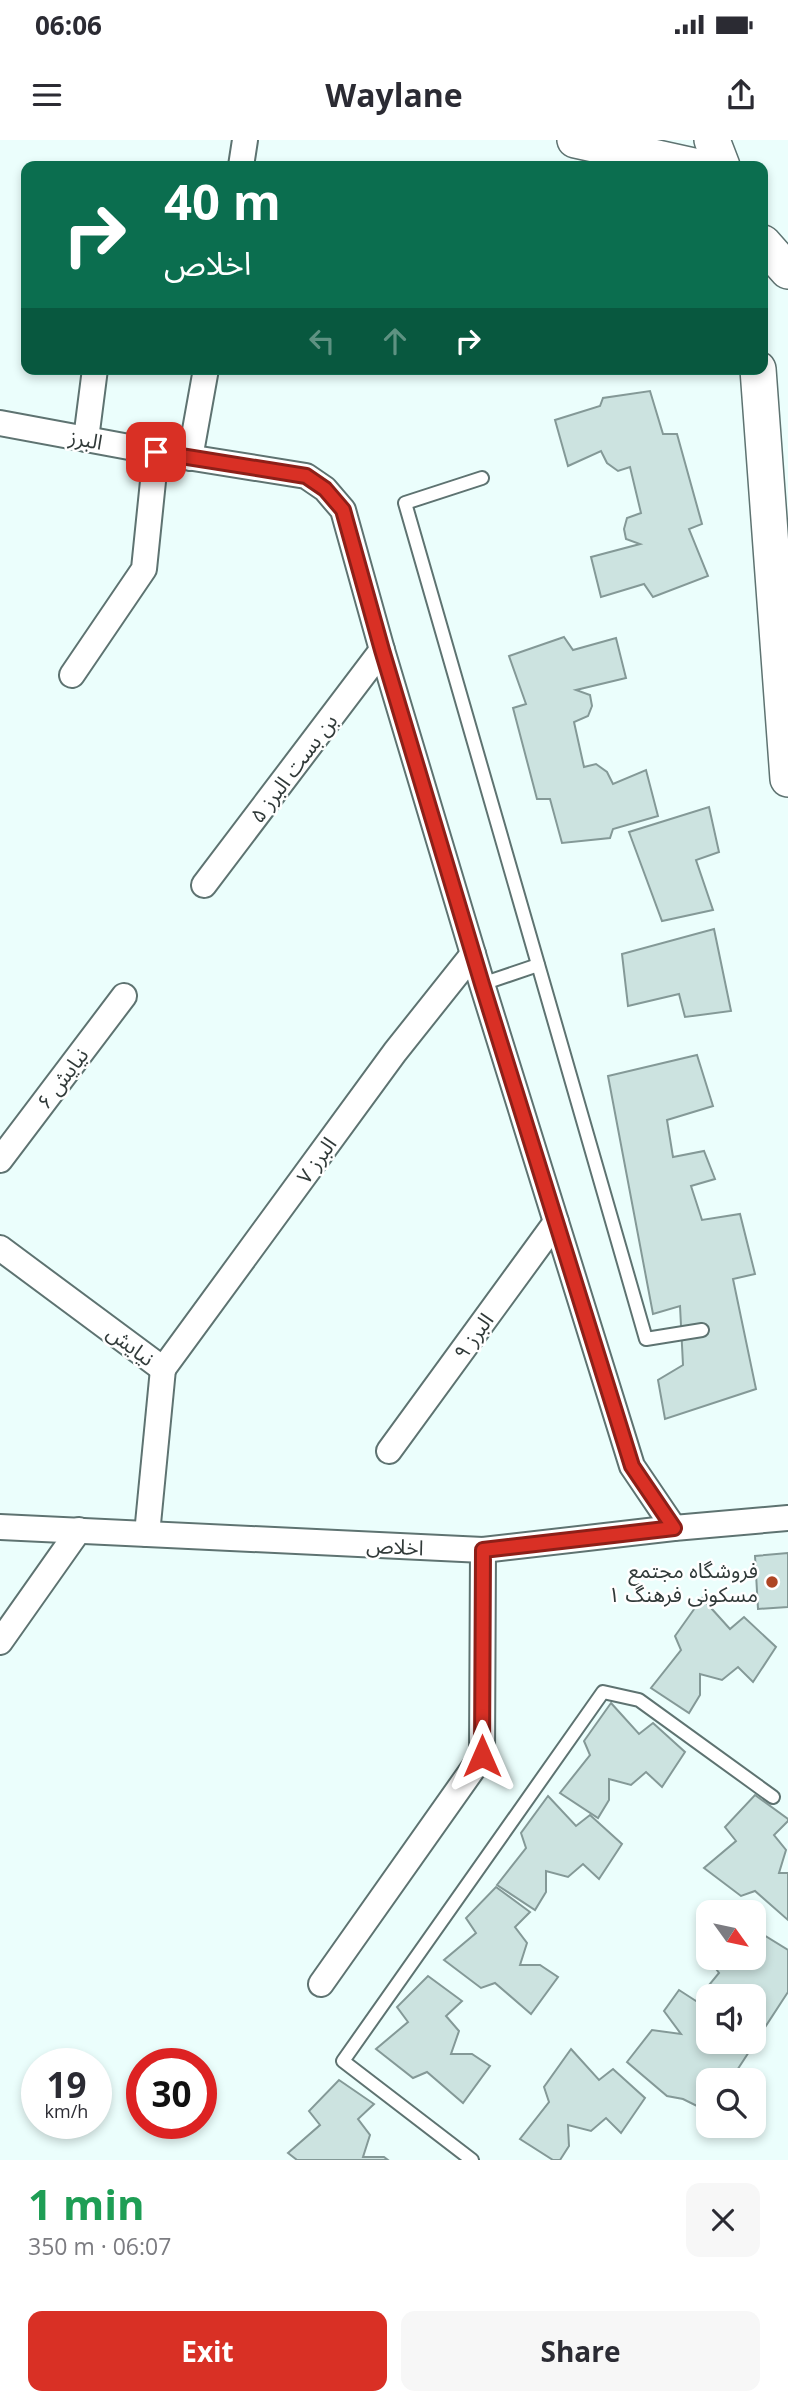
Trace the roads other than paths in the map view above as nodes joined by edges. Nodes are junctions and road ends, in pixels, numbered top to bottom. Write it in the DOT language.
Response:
graph roads {
  1 [pos="245,140"];
  2 [pos="575,140"];
  3 [pos="712,140"];
  4 [pos="242,161"];
  5 [pos="671,161"];
  6 [pos="720,161"];
  7 [pos="768,249"];
  8 [pos="788,271"];
  9 [pos="94,375"];
  10 [pos="205,375"];
  11 [pos="760,375"];
  12 [pos="775,416"];
  13 [pos="0,422"];
  14 [pos="86,439"];
  15 [pos="156,452"];
  16 [pos="190,458"];
  17 [pos="482,478"];
  18 [pos="382,650"];
  19 [pos="72,675"];
  20 [pos="788,779"];
  21 [pos="204,886"];
  22 [pos="473,954"];
  23 [pos="538,965"];
  24 [pos="482,984"];
  25 [pos="124,996"];
  26 [pos="0,1160"];
  27 [pos="556,1222"];
  28 [pos="0,1248"];
  29 [pos="702,1330"];
  30 [pos="163,1369"];
  31 [pos="389,1451"];
  32 [pos="788,1518"];
  33 [pos="0,1527"];
  34 [pos="674,1528"];
  35 [pos="79,1530"];
  36 [pos="147,1534"];
  37 [pos="483,1550"];
  38 [pos="0,1642"];
  39 [pos="773,1797"];
  40 [pos="321,1984"];
  41 [pos="472,2160"];
  1 -- 4 [label="street"];
  2 -- 5 [label="main road"];
  3 -- 6 [label="main road"];
  7 -- 8 [label="main road"];
  9 -- 14 [label="street"];
  10 -- 16 [label="street"];
  11 -- 12 [label="main road"];
  12 -- 20 [label="main road"];
  13 -- 14 [label="street, البرز"];
  14 -- 15 [label="street, البرز"];
  15 -- 16 [label="street, البرز"];
  15 -- 19 [label="street"];
  16 -- 18 [label="street, البرز"];
  17 -- 23 [label="lane"];
  18 -- 21 [label="street, بن بست البرز ۵"];
  18 -- 22 [label="street, البرز"];
  22 -- 24 [label="street, البرز"];
  22 -- 30 [label="street, البرز ۷"];
  23 -- 24 [label="lane"];
  23 -- 29 [label="lane"];
  24 -- 27 [label="street, البرز"];
  25 -- 26 [label="street, نیایش ۶"];
  27 -- 31 [label="street, البرز ۹"];
  27 -- 34 [label="street, البرز"];
  28 -- 30 [label="street, نیایش"];
  30 -- 36 [label="street, نیایش"];
  32 -- 34 [label="street, اخلاص"];
  33 -- 35 [label="street, اخلاص"];
  34 -- 37 [label="street, اخلاص"];
  35 -- 36 [label="street, اخلاص"];
  35 -- 38 [label="street"];
  36 -- 37 [label="street, اخلاص"];
  37 -- 40 [label="street"];
  39 -- 41 [label="lane"];
}
